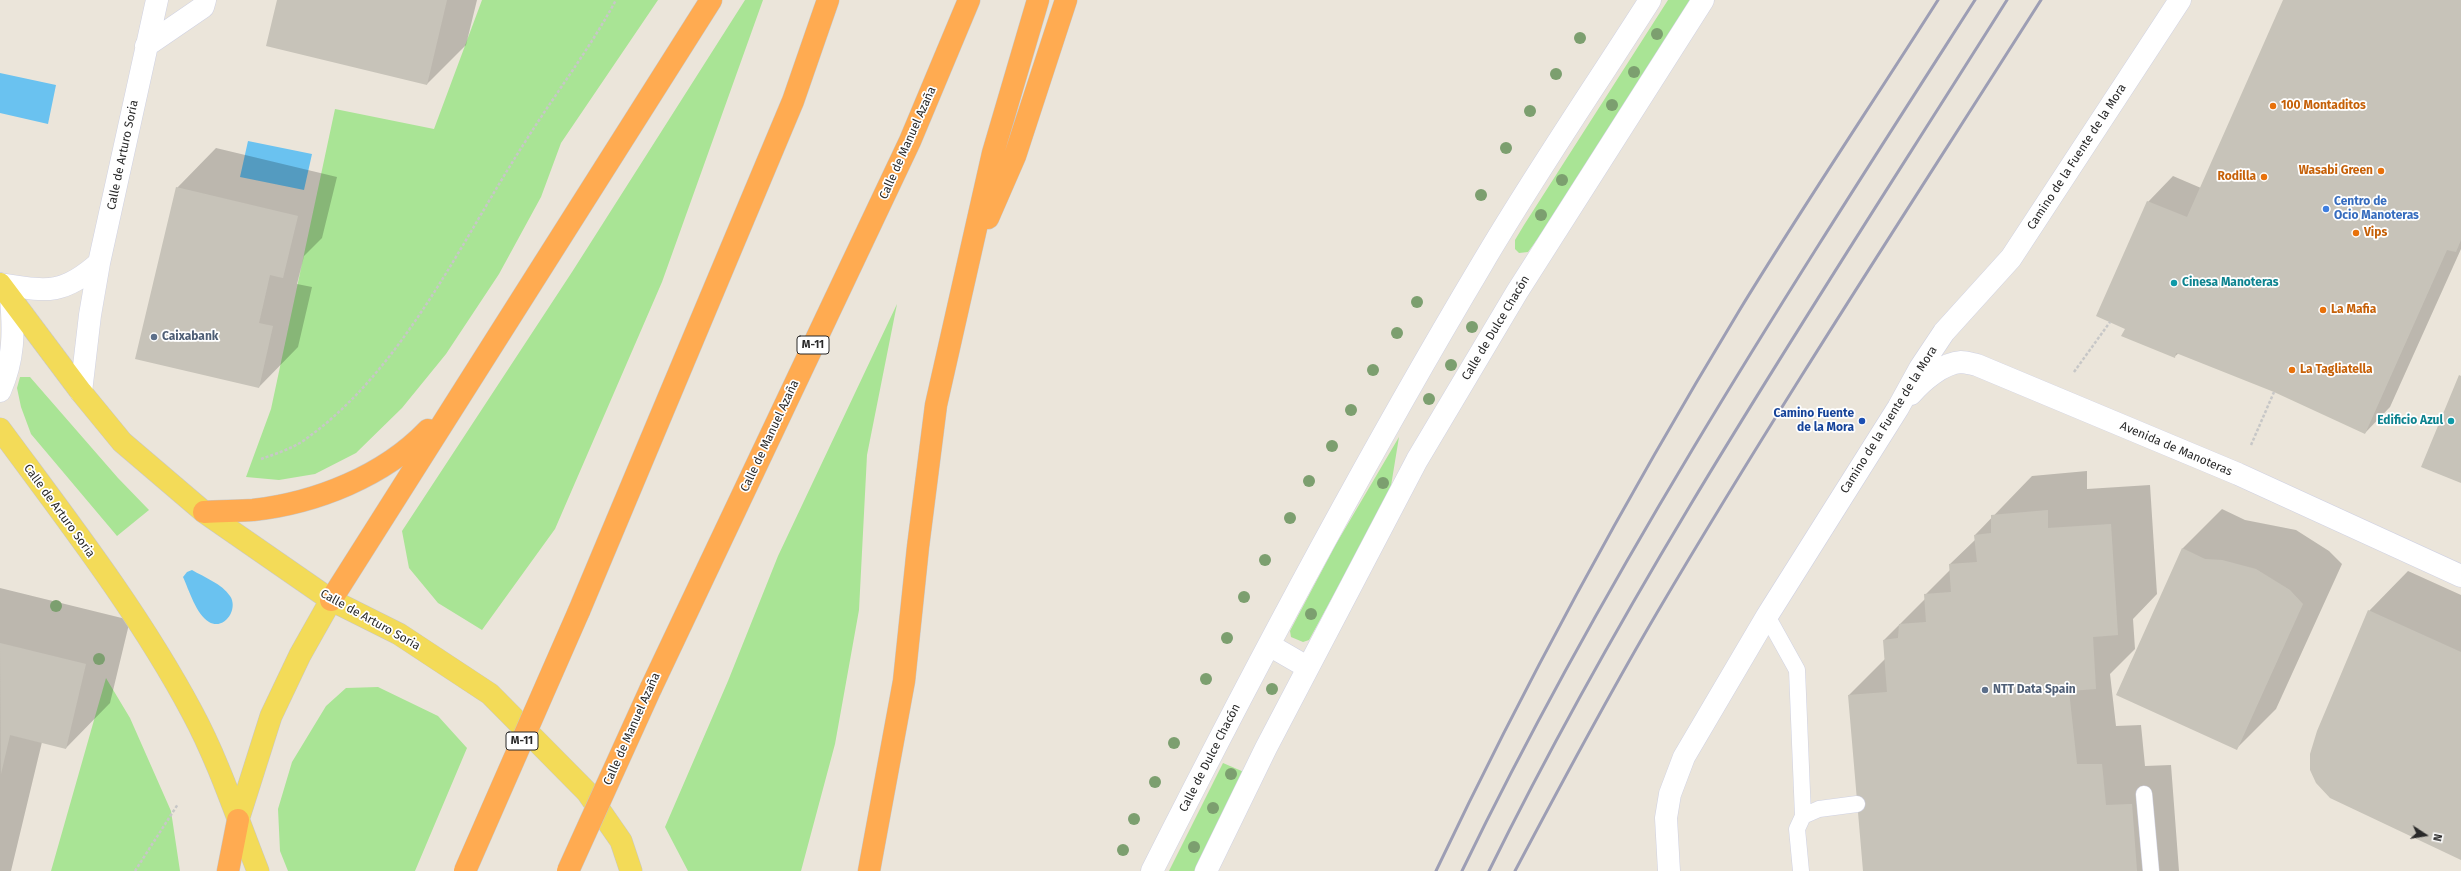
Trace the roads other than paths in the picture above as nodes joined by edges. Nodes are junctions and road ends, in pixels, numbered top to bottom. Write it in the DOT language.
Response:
graph roads {
  1 [pos="156,0"];
  2 [pos="205,0"];
  3 [pos="711,0"];
  4 [pos="828,0"];
  5 [pos="969,0"];
  6 [pos="1038,0"];
  7 [pos="1066,0"];
  8 [pos="1650,0"];
  9 [pos="1703,0"];
  10 [pos="2180,0"];
  11 [pos="146,46"];
  12 [pos="99,264"];
  13 [pos="968,265"];
  14 [pos="4,288"];
  15 [pos="0,392"];
  16 [pos="82,392"];
  17 [pos="454,404"];
  18 [pos="1898,408"];
  19 [pos="0,429"];
  20 [pos="0,449"];
  21 [pos="34,476"];
  22 [pos="204,512"];
  23 [pos="2461,576"];
  24 [pos="331,600"];
  25 [pos="1766,616"];
  26 [pos="1268,645"];
  27 [pos="1307,668"];
  28 [pos="2144,794"];
  29 [pos="1857,804"];
  30 [pos="1803,816"];
  31 [pos="238,820"];
  32 [pos="621,841"];
  33 [pos="228,871"];
  34 [pos="258,871"];
  35 [pos="465,871"];
  36 [pos="568,871"];
  37 [pos="631,871"];
  38 [pos="642,871"];
  39 [pos="868,871"];
  40 [pos="1152,871"];
  41 [pos="1206,871"];
  42 [pos="1669,871"];
  43 [pos="1801,871"];
  44 [pos="2151,871"];
  1 -- 11 [label="street, Calle de Arturo Soria"];
  2 -- 11 [label="street"];
  3 -- 17 [label="highway"];
  4 -- 35 [label="highway, M-11, bridge"];
  5 -- 36 [label="highway, Calle de Manuel Azaña / M-11, bridge"];
  6 -- 13 [label="highway"];
  7 -- 13 [label="highway"];
  8 -- 26 [label="street, Calle de Dulce Chacón"];
  9 -- 27 [label="street, Calle de Dulce Chacón"];
  10 -- 18 [label="street, Camino de la Fuente de la Mora"];
  11 -- 12 [label="street, Calle de Arturo Soria"];
  12 -- 14 [label="street"];
  12 -- 16 [label="street, Calle de Arturo Soria"];
  13 -- 39 [label="highway"];
  14 -- 15 [label="street"];
  14 -- 16 [label="main road, Calle de Arturo Soria"];
  16 -- 22 [label="main road, Calle de Arturo Soria"];
  17 -- 22 [label="highway"];
  17 -- 24 [label="highway"];
  18 -- 23 [label="street, Avenida de Manoteras"];
  18 -- 25 [label="street, Camino de la Fuente de la Mora"];
  19 -- 21 [label="main road, Calle de Arturo Soria"];
  20 -- 21 [label="street"];
  21 -- 31 [label="main road, Calle de Arturo Soria"];
  22 -- 24 [label="main road, Calle de Arturo Soria"];
  24 -- 31 [label="main road"];
  24 -- 32 [label="main road, Calle de Arturo Soria"];
  25 -- 30 [label="lane"];
  25 -- 42 [label="street, Camino de la Fuente de la Mora"];
  26 -- 27 [label="street"];
  26 -- 40 [label="street, Calle de Dulce Chacón"];
  27 -- 41 [label="street, Calle de Dulce Chacón"];
  28 -- 44 [label="lane"];
  29 -- 30 [label="lane"];
  30 -- 43 [label="lane"];
  31 -- 33 [label="highway"];
  31 -- 34 [label="main road, Calle de Arturo Soria"];
  32 -- 37 [label="main road, Calle de Arturo Soria"];
  32 -- 38 [label="main road"];
}
